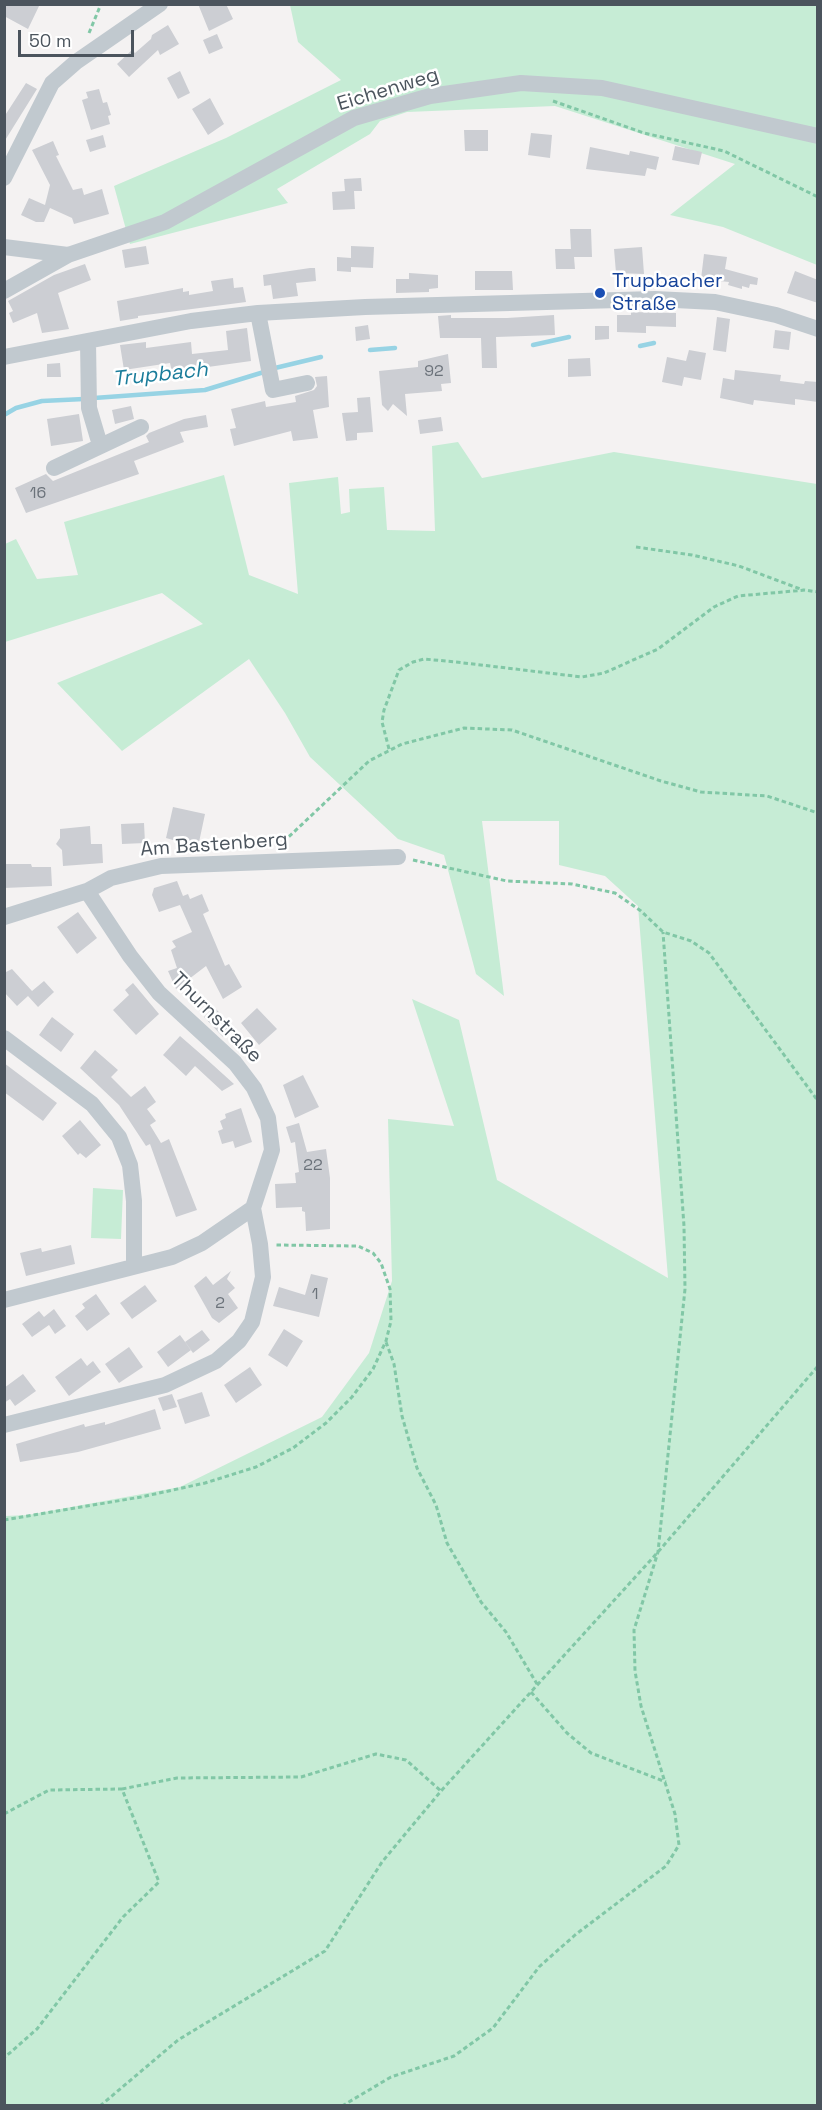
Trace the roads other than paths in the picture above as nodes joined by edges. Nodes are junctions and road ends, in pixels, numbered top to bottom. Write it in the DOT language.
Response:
graph roads {
  1 [pos="160,4"];
  2 [pos="818,136"];
  3 [pos="4,178"];
  4 [pos="4,247"];
  5 [pos="68,255"];
  6 [pos="4,291"];
  7 [pos="258,313"];
  8 [pos="818,329"];
  9 [pos="88,341"];
  10 [pos="4,357"];
  11 [pos="307,383"];
  12 [pos="141,428"];
  13 [pos="100,445"];
  14 [pos="54,468"];
  15 [pos="398,857"];
  16 [pos="87,891"];
  17 [pos="4,917"];
  18 [pos="4,1038"];
  19 [pos="253,1208"];
  20 [pos="134,1266"];
  21 [pos="4,1300"];
  22 [pos="4,1425"];
  1 -- 3 [label="street"];
  2 -- 5 [label="street, Eichenweg"];
  4 -- 5 [label="street"];
  5 -- 6 [label="street, Eichenweg"];
  7 -- 8 [label="street"];
  7 -- 9 [label="street"];
  7 -- 11 [label="street"];
  9 -- 10 [label="street"];
  9 -- 13 [label="street"];
  12 -- 13 [label="street"];
  13 -- 14 [label="street"];
  15 -- 16 [label="street, Am Bastenberg"];
  16 -- 17 [label="street, Am Bastenberg"];
  16 -- 19 [label="street, Thurnstraße"];
  18 -- 20 [label="street"];
  19 -- 20 [label="street"];
  19 -- 22 [label="street"];
  20 -- 21 [label="street"];
}
